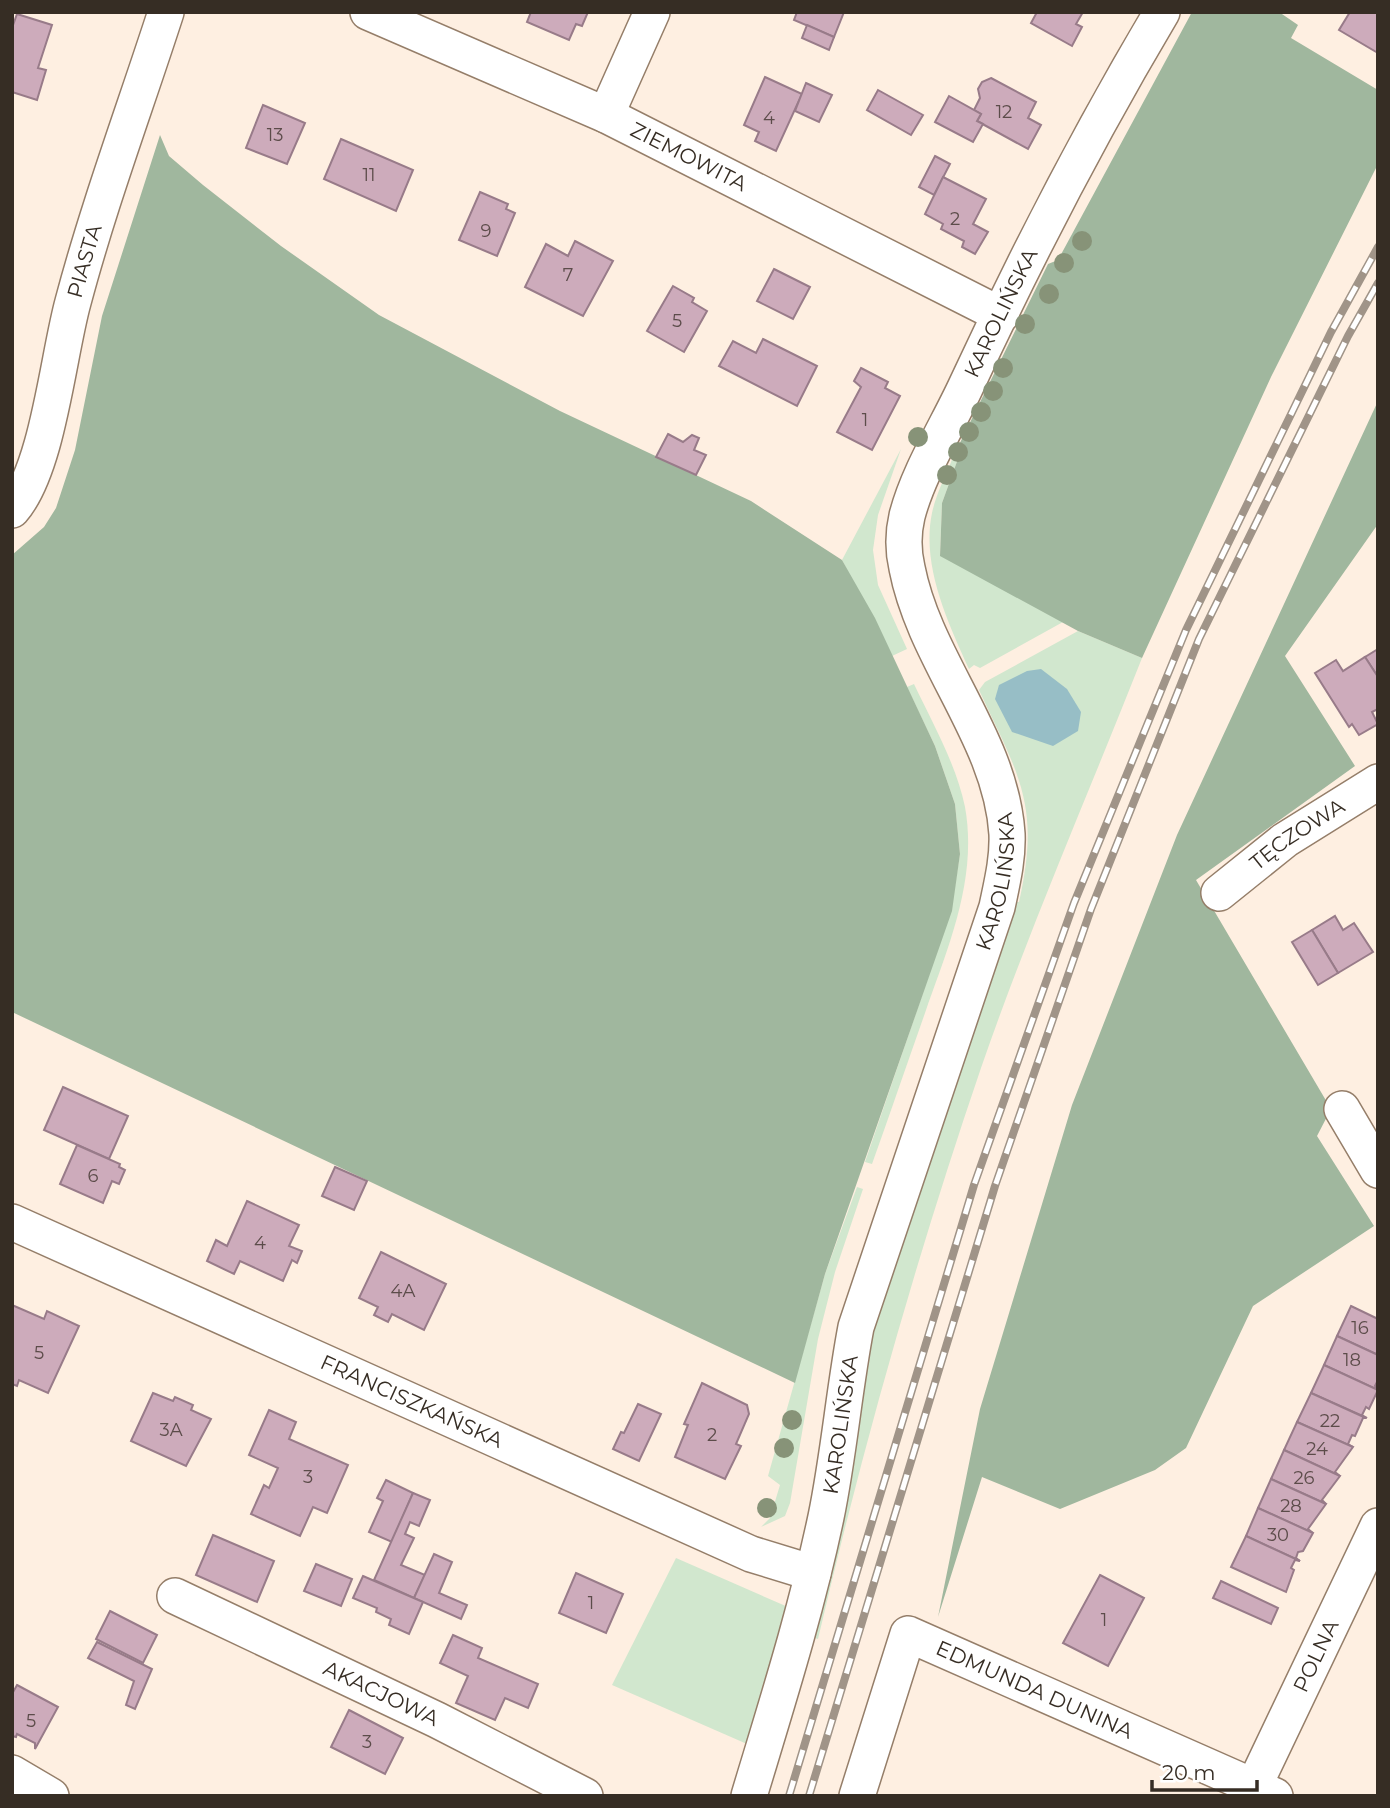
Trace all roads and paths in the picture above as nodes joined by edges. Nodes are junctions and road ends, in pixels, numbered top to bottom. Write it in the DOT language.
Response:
graph roads {
  1 [pos="166,12"];
  2 [pos="368,12"];
  3 [pos="652,12"];
  4 [pos="1162,12"];
  5 [pos="606,114"];
  6 [pos="1001,315"];
  7 [pos="12,510"];
  8 [pos="1378,782"];
  9 [pos="1219,893"];
  10 [pos="1342,1109"];
  11 [pos="1378,1170"];
  12 [pos="12,1222"];
  13 [pos="1378,1526"];
  14 [pos="813,1573"];
  15 [pos="175,1596"];
  16 [pos="12,1773"];
  17 [pos="1264,1791"];
  18 [pos="51,1796"];
  19 [pos="585,1796"];
  20 [pos="749,1796"];
  21 [pos="857,1796"];
  1 -- 7 [label="street, PIASTA"];
  2 -- 5 [label="street, ZIEMOWITA"];
  3 -- 5 [label="street"];
  4 -- 6 [label="street, KAROLIŃSKA"];
  5 -- 6 [label="street, ZIEMOWITA"];
  6 -- 14 [label="street, KAROLIŃSKA"];
  8 -- 9 [label="street, TĘCZOWA"];
  10 -- 11 [label="street"];
  12 -- 14 [label="street, FRANCISZKAŃSKA"];
  13 -- 17 [label="street, POLNA"];
  14 -- 20 [label="street, KAROLIŃSKA"];
  15 -- 19 [label="street, AKACJOWA"];
  16 -- 18 [label="street"];
  17 -- 21 [label="street, EDMUNDA DUNINA"];
}
